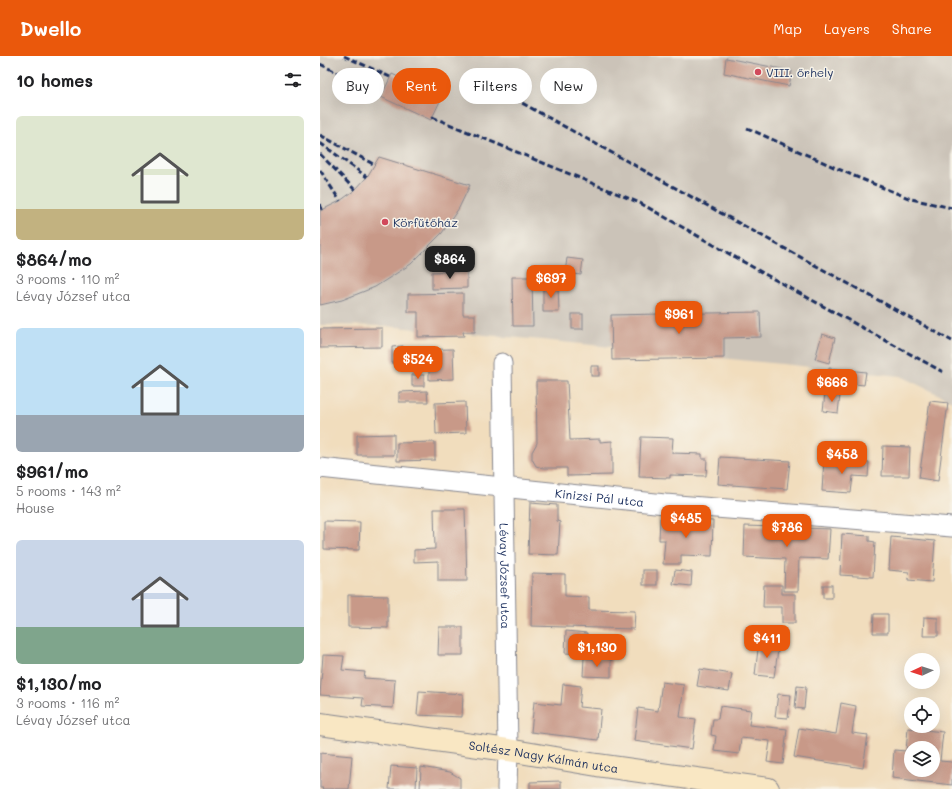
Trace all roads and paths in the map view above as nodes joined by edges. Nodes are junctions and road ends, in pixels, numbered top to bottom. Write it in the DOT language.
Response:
graph roads {
  1 [pos="502,363"];
  2 [pos="320,468"];
  3 [pos="503,488"];
  4 [pos="952,527"];
  5 [pos="320,724"];
  6 [pos="508,750"];
  7 [pos="507,789"];
  8 [pos="768,789"];
  1 -- 3 [label="street, Lévay József utca"];
  2 -- 3 [label="street, Kinizsi Pál utca"];
  3 -- 4 [label="street, Kinizsi Pál utca"];
  3 -- 6 [label="street, Lévay József utca"];
  5 -- 6 [label="street, Soltész Nagy Kálmán utca"];
  6 -- 7 [label="street, Lévay József utca"];
  6 -- 8 [label="street, Soltész Nagy Kálmán utca"];
}
